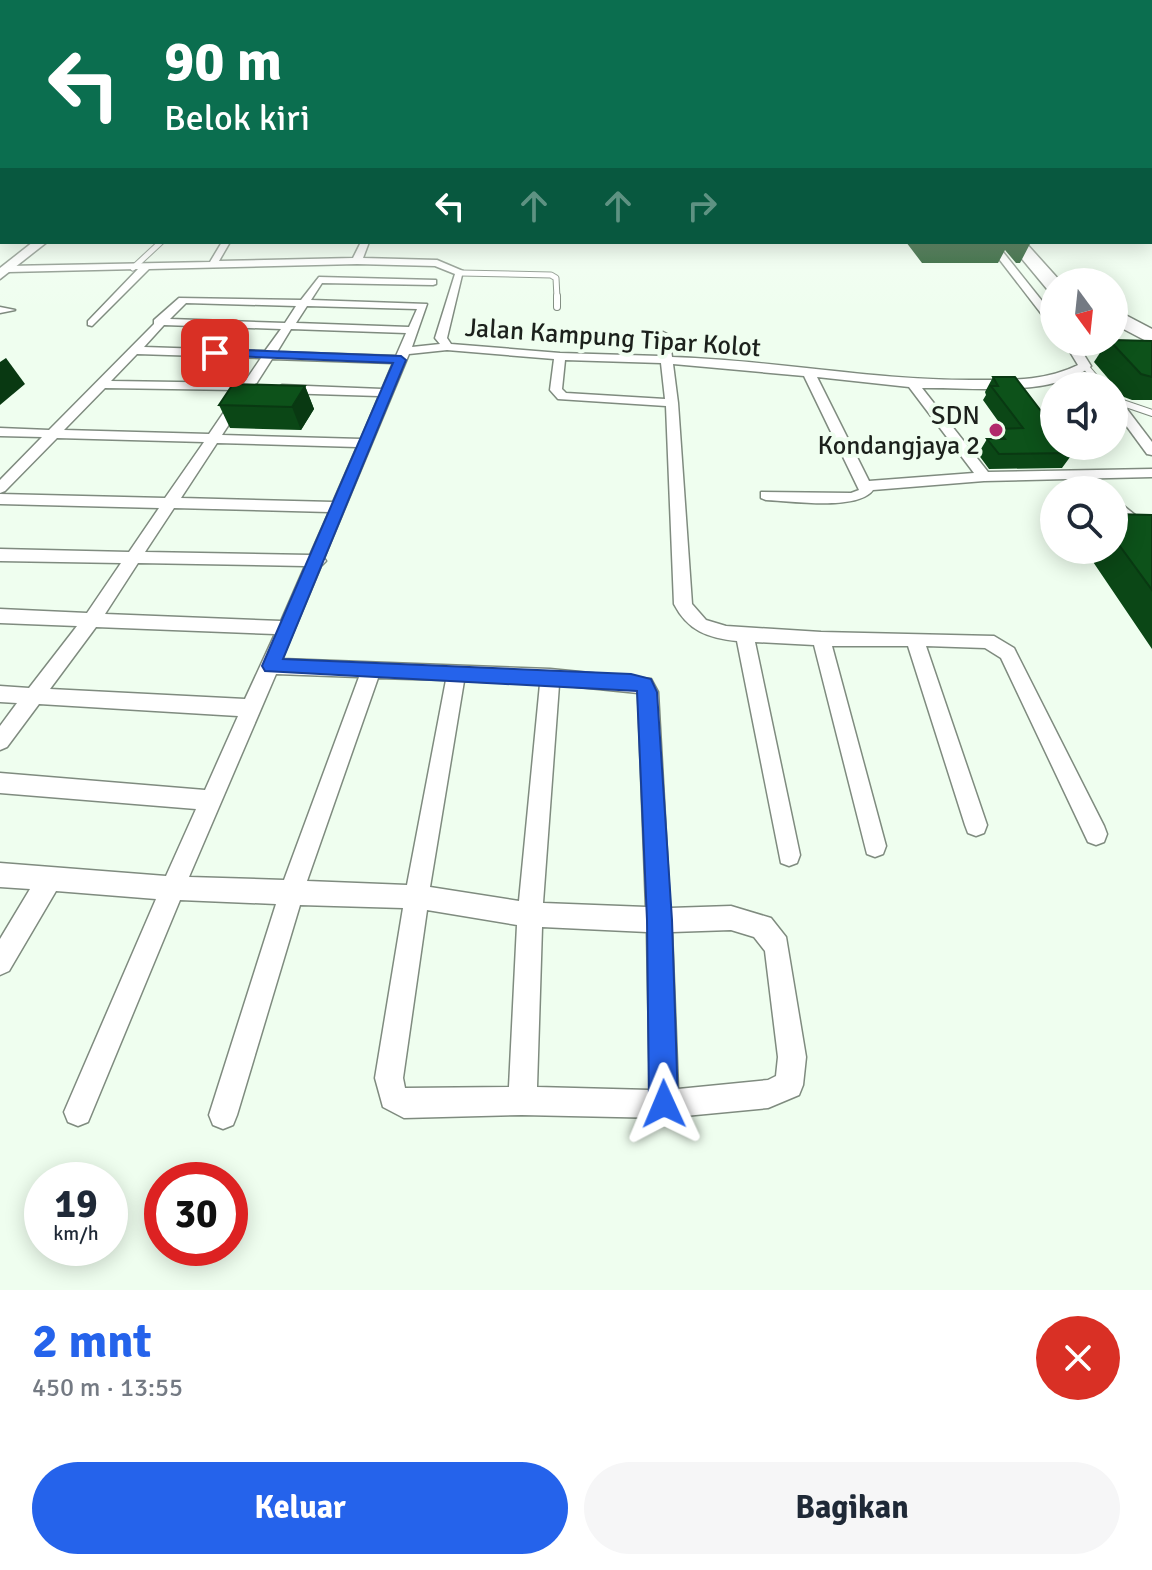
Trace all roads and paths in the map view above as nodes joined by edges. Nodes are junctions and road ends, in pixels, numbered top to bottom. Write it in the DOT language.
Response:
graph roads {
  1 [pos="39,244"];
  2 [pos="159,244"];
  3 [pos="225,244"];
  4 [pos="364,244"];
  5 [pos="992,244"];
  6 [pos="1018,244"];
  7 [pos="1036,244"];
  8 [pos="357,261"];
  9 [pos="213,264"];
  10 [pos="139,267"];
  11 [pos="1055,268"];
  12 [pos="1040,269"];
  13 [pos="4,272"];
  14 [pos="460,273"];
  15 [pos="433,282"];
  16 [pos="305,302"];
  17 [pos="1040,305"];
  18 [pos="557,307"];
  19 [pos="158,322"];
  20 [pos="92,323"];
  21 [pos="1128,323"];
  22 [pos="288,326"];
  23 [pos="414,330"];
  24 [pos="663,335"];
  25 [pos="1128,336"];
  26 [pos="1152,338"];
  27 [pos="447,347"];
  28 [pos="1152,349"];
  29 [pos="134,350"];
  30 [pos="270,354"];
  31 [pos="404,355"];
  32 [pos="560,356"];
  33 [pos="1079,356"];
  34 [pos="667,360"];
  35 [pos="1085,366"];
  36 [pos="1090,372"];
  37 [pos="809,374"];
  38 [pos="103,384"];
  39 [pos="913,384"];
  40 [pos="249,387"];
  41 [pos="388,393"];
  42 [pos="672,403"];
  43 [pos="1128,406"];
  44 [pos="1152,413"];
  45 [pos="1128,419"];
  46 [pos="0,432"];
  47 [pos="53,435"];
  48 [pos="213,441"];
  49 [pos="364,443"];
  50 [pos="1152,451"];
  51 [pos="1152,473"];
  52 [pos="1086,474"];
  53 [pos="984,477"];
  54 [pos="866,486"];
  55 [pos="0,488"];
  56 [pos="766,495"];
  57 [pos="0,499"];
  58 [pos="168,502"];
  59 [pos="340,507"];
  60 [pos="0,555"];
  61 [pos="132,558"];
  62 [pos="318,561"];
  63 [pos="0,616"];
  64 [pos="93,618"];
  65 [pos="288,628"];
  66 [pos="745,634"];
  67 [pos="821,639"];
  68 [pos="915,639"];
  69 [pos="271,666"];
  70 [pos="371,670"];
  71 [pos="456,675"];
  72 [pos="550,677"];
  73 [pos="0,694"];
  74 [pos="37,696"];
  75 [pos="251,708"];
  76 [pos="0,741"];
  77 [pos="0,783"];
  78 [pos="209,800"];
  79 [pos="976,825"];
  80 [pos="1096,834"];
  81 [pos="875,846"];
  82 [pos="789,855"];
  83 [pos="0,875"];
  84 [pos="51,877"];
  85 [pos="170,888"];
  86 [pos="291,894"];
  87 [pos="417,897"];
  88 [pos="530,915"];
  89 [pos="659,920"];
  90 [pos="0,962"];
  91 [pos="522,1101"];
  92 [pos="664,1104"];
  93 [pos="78,1112"];
  94 [pos="223,1115"];
  1 -- 13 [label="street"];
  2 -- 10 [label="lane"];
  3 -- 9 [label="street"];
  4 -- 8 [label="street"];
  5 -- 17 [label="street"];
  6 -- 12 [label="highway"];
  7 -- 11 [label="highway"];
  8 -- 9 [label="street, Jalan Kampung Tipar Kolot"];
  8 -- 14 [label="street, Jalan Kampung Tipar Kolot"];
  9 -- 10 [label="street, Jalan Kampung Tipar Kolot"];
  10 -- 13 [label="street, Jalan Kampung Tipar Kolot"];
  10 -- 20 [label="street"];
  14 -- 18 [label="lane"];
  14 -- 27 [label="street, Jalan Kampung Tipar Kolot"];
  15 -- 16 [label="street"];
  16 -- 19 [label="street"];
  16 -- 22 [label="street"];
  16 -- 23 [label="street"];
  19 -- 22 [label="street"];
  19 -- 29 [label="street"];
  21 -- 26 [label="highway"];
  22 -- 23 [label="street"];
  22 -- 30 [label="street"];
  23 -- 31 [label="street"];
  24 -- 34 [label="street"];
  25 -- 28 [label="highway"];
  27 -- 31 [label="street"];
  27 -- 32 [label="street, Jalan Kampung Tipar Kolot"];
  29 -- 30 [label="street"];
  29 -- 38 [label="street"];
  30 -- 31 [label="street"];
  30 -- 40 [label="street"];
  31 -- 41 [label="street"];
  32 -- 34 [label="street, Jalan Kampung Tipar Kolot"];
  32 -- 42 [label="street"];
  33 -- 35 [label="street"];
  34 -- 37 [label="street, Jalan Kampung Tipar Kolot"];
  34 -- 42 [label="street"];
  35 -- 36 [label="lane"];
  35 -- 39 [label="street, Jalan Kampung Tipar Kolot"];
  37 -- 39 [label="street, Jalan Kampung Tipar Kolot"];
  37 -- 54 [label="street"];
  38 -- 40 [label="street"];
  38 -- 47 [label="street"];
  39 -- 53 [label="street"];
  40 -- 41 [label="street"];
  40 -- 48 [label="street"];
  41 -- 49 [label="street"];
  42 -- 66 [label="street"];
  43 -- 44 [label="lane"];
  45 -- 50 [label="street"];
  46 -- 47 [label="street"];
  47 -- 48 [label="street"];
  47 -- 55 [label="street"];
  48 -- 49 [label="street"];
  48 -- 58 [label="street"];
  49 -- 59 [label="street"];
  51 -- 52 [label="street"];
  52 -- 53 [label="street"];
  53 -- 54 [label="street"];
  54 -- 56 [label="street"];
  57 -- 58 [label="street"];
  58 -- 59 [label="street"];
  58 -- 61 [label="street"];
  59 -- 62 [label="street"];
  60 -- 61 [label="street"];
  61 -- 62 [label="street"];
  61 -- 64 [label="street"];
  62 -- 65 [label="street"];
  63 -- 64 [label="street"];
  64 -- 65 [label="street"];
  64 -- 74 [label="street"];
  65 -- 69 [label="street"];
  66 -- 67 [label="street"];
  66 -- 82 [label="street"];
  67 -- 68 [label="street"];
  67 -- 81 [label="street"];
  68 -- 79 [label="street"];
  68 -- 80 [label="street"];
  69 -- 70 [label="street"];
  69 -- 75 [label="street"];
  70 -- 71 [label="street"];
  70 -- 86 [label="street"];
  71 -- 72 [label="street"];
  71 -- 87 [label="street"];
  72 -- 88 [label="street"];
  72 -- 89 [label="street"];
  73 -- 74 [label="street"];
  74 -- 75 [label="street"];
  74 -- 76 [label="street"];
  75 -- 78 [label="street"];
  77 -- 78 [label="street"];
  78 -- 85 [label="street"];
  83 -- 84 [label="street"];
  84 -- 85 [label="street"];
  84 -- 90 [label="street"];
  85 -- 86 [label="street"];
  85 -- 93 [label="street"];
  86 -- 87 [label="street"];
  86 -- 94 [label="street"];
  87 -- 88 [label="street"];
  87 -- 91 [label="street"];
  88 -- 89 [label="street"];
  88 -- 91 [label="street"];
  89 -- 92 [label="street"];
  89 -- 92 [label="street"];
  91 -- 92 [label="street"];
}
